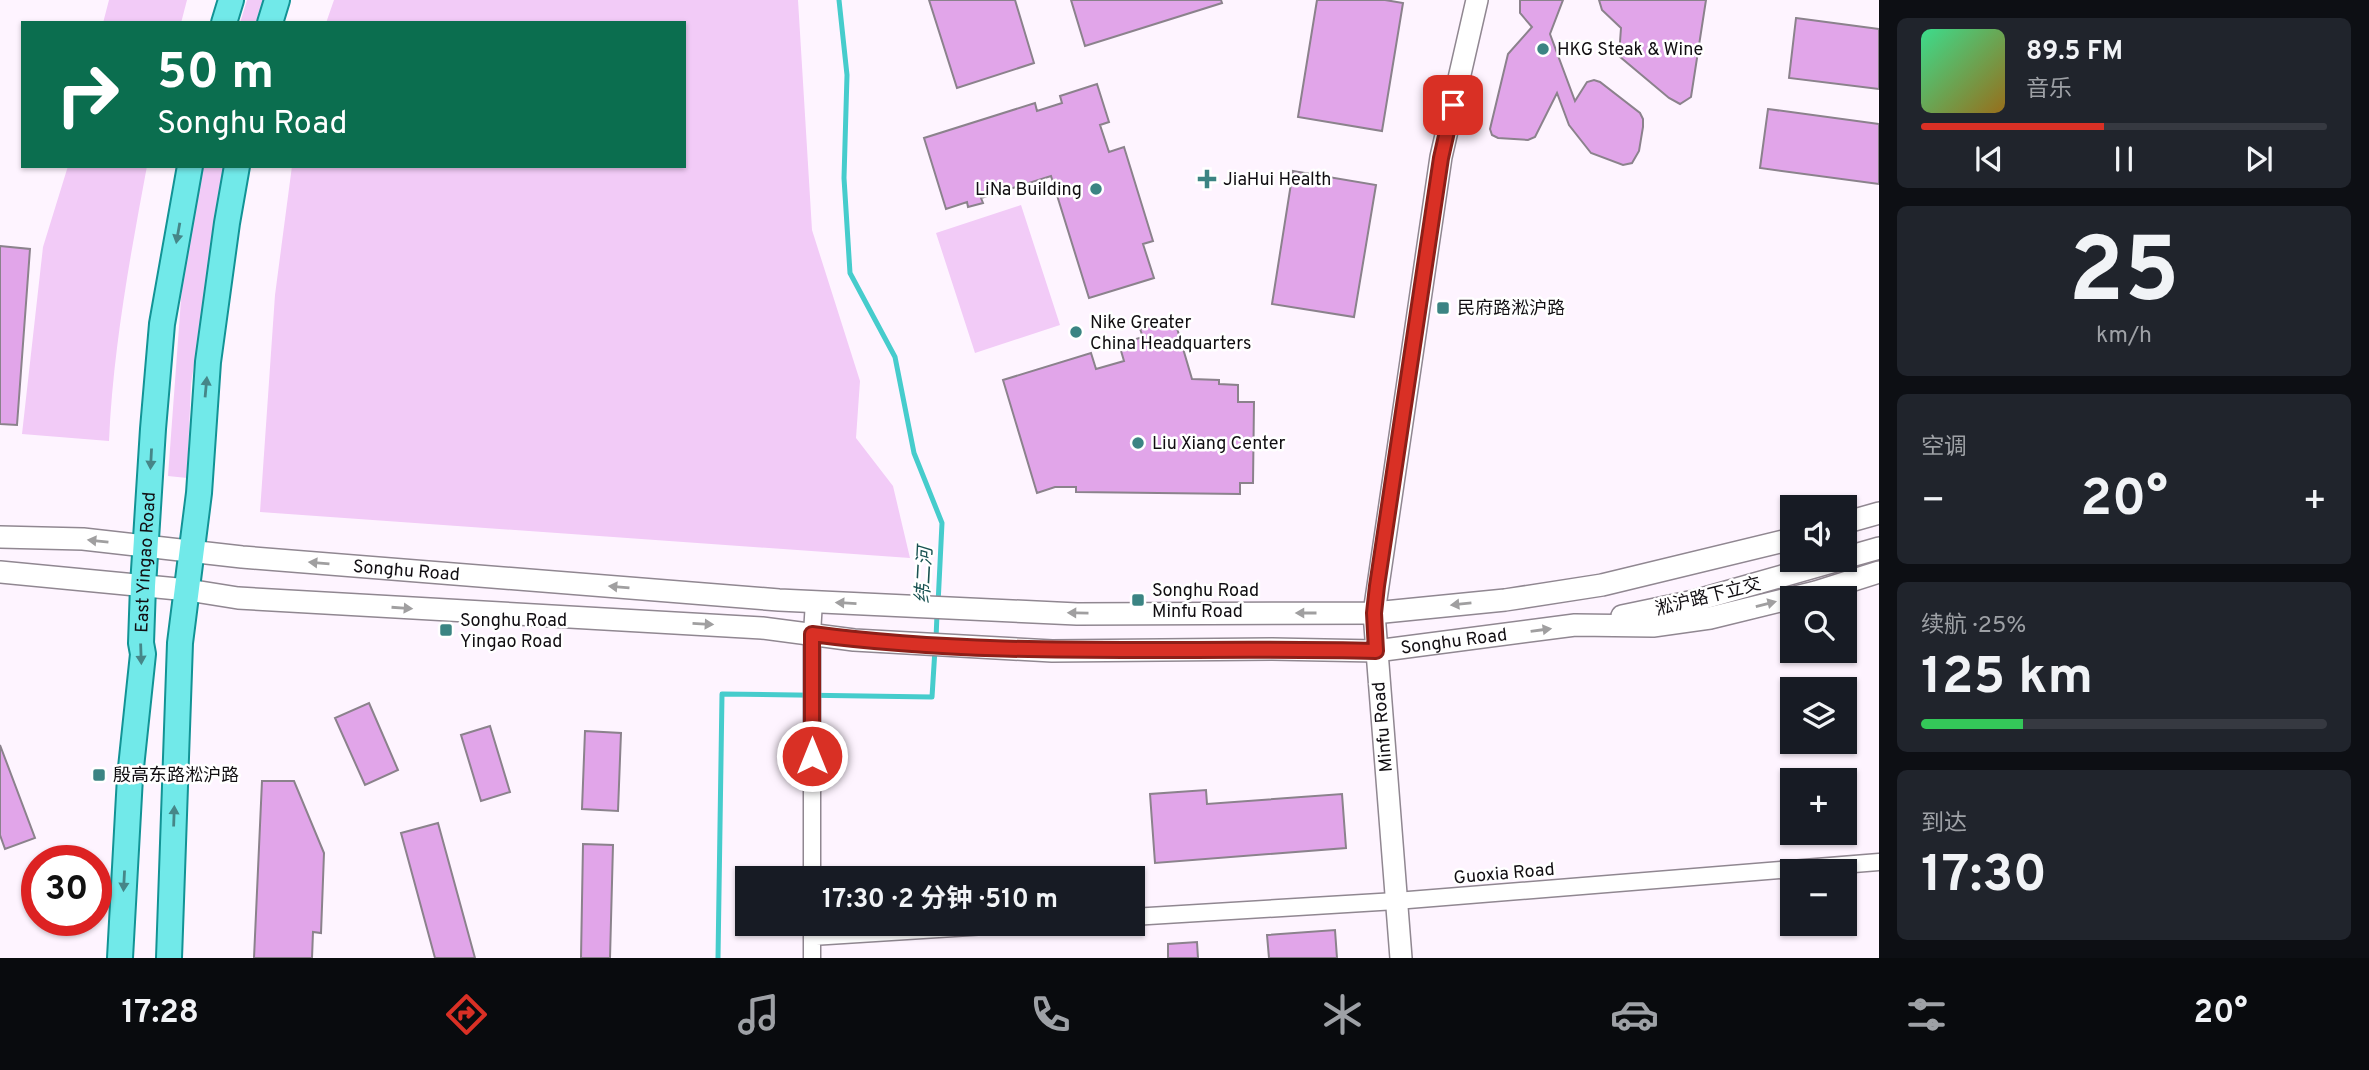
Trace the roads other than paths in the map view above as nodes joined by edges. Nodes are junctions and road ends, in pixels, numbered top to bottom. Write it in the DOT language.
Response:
graph roads {
  1 [pos="231,0"];
  2 [pos="277,0"];
  3 [pos="1477,0"];
  4 [pos="225,21"];
  5 [pos="271,21"];
  6 [pos="190,168"];
  7 [pos="237,168"];
  8 [pos="1875,519"];
  9 [pos="1857,521"];
  10 [pos="1857,527"];
  11 [pos="0,537"];
  12 [pos="1780,542"];
  13 [pos="146,546"];
  14 [pos="1879,548"];
  15 [pos="190,552"];
  16 [pos="1780,552"];
  17 [pos="1857,554"];
  18 [pos="0,572"];
  19 [pos="1797,572"];
  20 [pos="1879,572"];
  21 [pos="143,586"];
  22 [pos="188,590"];
  23 [pos="1552,594"];
  24 [pos="814,601"];
  25 [pos="1374,613"];
  26 [pos="1575,625"];
  27 [pos="812,635"];
  28 [pos="1376,651"];
  29 [pos="1879,862"];
  30 [pos="812,866"];
  31 [pos="1396,901"];
  32 [pos="1145,916"];
  33 [pos="812,936"];
  34 [pos="120,958"];
  35 [pos="169,958"];
  36 [pos="812,958"];
  37 [pos="1401,958"];
  1 -- 4 [label="main road"];
  2 -- 5 [label="main road"];
  3 -- 25 [label="main road, Minfu Road"];
  6 -- 13 [label="main road, East Yingao Road, one-way"];
  15 -- 7 [label="main road, one-way"];
  8 -- 9 [label="main road"];
  8 -- 10 [label="main road"];
  13 -- 11 [label="main road, Songhu Road, one-way"];
  12 -- 23 [label="main road, Songhu Road"];
  13 -- 15 [label="main road, Songhu Road"];
  13 -- 21 [label="main road, East Yingao Road"];
  14 -- 17 [label="main road"];
  15 -- 22 [label="main road"];
  24 -- 15 [label="main road, Songhu Road, one-way"];
  16 -- 23 [label="main road, 淞沪路下立交"];
  18 -- 21 [label="main road, Songhu Road"];
  19 -- 26 [label="main road, 淞沪路下立交"];
  26 -- 20 [label="main road, Songhu Road, one-way"];
  21 -- 22 [label="main road, Songhu Road"];
  21 -- 34 [label="main road, East Yingao Road, one-way"];
  22 -- 27 [label="main road, Songhu Road, one-way"];
  35 -- 22 [label="main road, one-way"];
  23 -- 25 [label="main road, Songhu Road, one-way"];
  25 -- 24 [label="main road, Songhu Road, one-way"];
  24 -- 27 [label="street"];
  25 -- 28 [label="main road, Minfu Road"];
  28 -- 26 [label="main road, Songhu Road, one-way"];
  27 -- 28 [label="main road, Songhu Road"];
  27 -- 30 [label="street"];
  28 -- 31 [label="main road, Minfu Road"];
  29 -- 31 [label="street, Guoxia Road"];
  31 -- 32 [label="street, Guoxia Road"];
  31 -- 37 [label="main road, Minfu Road"];
  33 -- 36 [label="street"];
}
